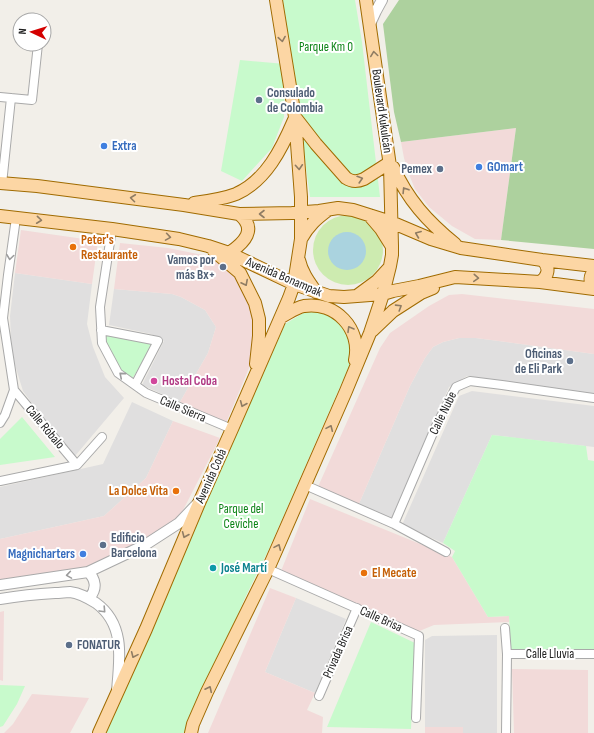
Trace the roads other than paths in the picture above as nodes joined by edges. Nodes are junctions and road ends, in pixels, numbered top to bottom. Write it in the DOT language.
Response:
graph roads {
  1 [pos="276,0"];
  2 [pos="366,0"];
  3 [pos="382,0"];
  4 [pos="370,24"];
  5 [pos="37,52"];
  6 [pos="0,97"];
  7 [pos="11,98"];
  8 [pos="295,117"];
  9 [pos="389,161"];
  10 [pos="1,184"];
  11 [pos="184,205"];
  12 [pos="328,210"];
  13 [pos="301,212"];
  14 [pos="239,214"];
  15 [pos="368,214"];
  16 [pos="0,216"];
  17 [pos="16,218"];
  18 [pos="391,222"];
  19 [pos="112,228"];
  20 [pos="301,239"];
  21 [pos="208,246"];
  22 [pos="392,246"];
  23 [pos="460,248"];
  24 [pos="229,253"];
  25 [pos="298,259"];
  26 [pos="542,260"];
  27 [pos="390,266"];
  28 [pos="594,266"];
  29 [pos="594,271"];
  30 [pos="455,277"];
  31 [pos="540,282"];
  32 [pos="294,284"];
  33 [pos="594,287"];
  34 [pos="316,292"];
  35 [pos="383,294"];
  36 [pos="356,296"];
  37 [pos="281,317"];
  38 [pos="101,330"];
  39 [pos="370,333"];
  40 [pos="254,378"];
  41 [pos="351,380"];
  42 [pos="135,385"];
  43 [pos="14,390"];
  44 [pos="594,398"];
  45 [pos="0,423"];
  46 [pos="232,429"];
  47 [pos="102,437"];
  48 [pos="77,465"];
  49 [pos="0,481"];
  50 [pos="305,485"];
  51 [pos="199,503"];
  52 [pos="394,524"];
  53 [pos="446,552"];
  54 [pos="268,569"];
  55 [pos="88,572"];
  56 [pos="0,585"];
  57 [pos="88,597"];
  58 [pos="0,599"];
  59 [pos="357,608"];
  60 [pos="505,628"];
  61 [pos="507,654"];
  62 [pos="594,654"];
  63 [pos="116,694"];
  64 [pos="319,696"];
  65 [pos="416,718"];
  66 [pos="191,730"];
  67 [pos="99,733"];
  68 [pos="506,733"];
  1 -- 8 [label="main road, one-way"];
  2 -- 4 [label="main road, Boulevard Kukulcán"];
  3 -- 4 [label="street"];
  9 -- 4 [label="main road, Boulevard Kukulcán, one-way"];
  5 -- 7 [label="street"];
  6 -- 7 [label="street"];
  7 -- 10 [label="street"];
  8 -- 9 [label="main road, one-way"];
  8 -- 11 [label="main road"];
  8 -- 13 [label="main road, one-way"];
  9 -- 18 [label="main road, Boulevard Kukulcán"];
  23 -- 9 [label="main road, one-way"];
  11 -- 10 [label="main road, one-way"];
  11 -- 14 [label="main road"];
  12 -- 13 [label="main road"];
  12 -- 15 [label="main road"];
  12 -- 20 [label="main road"];
  13 -- 14 [label="main road, one-way"];
  13 -- 20 [label="main road, Avenida Cobá"];
  14 -- 24 [label="main road"];
  15 -- 18 [label="main road"];
  15 -- 22 [label="main road"];
  16 -- 17 [label="main road, Avenida Bonampak"];
  17 -- 19 [label="main road, Avenida Bonampak, one-way"];
  17 -- 43 [label="street, Calle Róbalo, one-way"];
  18 -- 22 [label="main road, Boulevard Kukulcán"];
  23 -- 18 [label="main road, one-way"];
  19 -- 21 [label="main road, Avenida Bonampak, one-way"];
  19 -- 38 [label="street, Calle Sierra"];
  20 -- 25 [label="main road, Avenida Cobá"];
  21 -- 24 [label="main road, Avenida Bonampak"];
  21 -- 40 [label="main road, one-way"];
  22 -- 27 [label="main road"];
  23 -- 26 [label="main road"];
  24 -- 32 [label="main road, Avenida Bonampak"];
  25 -- 32 [label="main road, Avenida Cobá"];
  25 -- 34 [label="main road"];
  26 -- 28 [label="main road"];
  26 -- 31 [label="main road"];
  27 -- 35 [label="main road"];
  27 -- 36 [label="main road"];
  29 -- 33 [label="main road"];
  30 -- 31 [label="main road, Avenida Bonampak, one-way"];
  30 -- 35 [label="main road, Avenida Bonampak"];
  39 -- 30 [label="main road, one-way"];
  31 -- 33 [label="main road, Avenida Bonampak"];
  32 -- 34 [label="main road, Avenida Bonampak"];
  32 -- 37 [label="main road, Avenida Cobá"];
  34 -- 36 [label="main road, Avenida Bonampak"];
  35 -- 36 [label="main road, Avenida Bonampak"];
  35 -- 39 [label="main road"];
  37 -- 40 [label="main road, Avenida Cobá"];
  41 -- 37 [label="main road, one-way"];
  42 -- 38 [label="street, Calle Sierra, one-way"];
  38 -- 42 [label="street"];
  39 -- 41 [label="main road"];
  40 -- 46 [label="main road, Avenida Cobá, one-way"];
  50 -- 41 [label="main road, one-way"];
  42 -- 46 [label="street, Calle Sierra"];
  43 -- 45 [label="street, Calle Róbalo"];
  43 -- 48 [label="street, Calle Róbalo"];
  44 -- 52 [label="street, Calle Nube"];
  46 -- 51 [label="main road, Avenida Cobá"];
  47 -- 48 [label="street"];
  48 -- 49 [label="street, Calle Róbalo"];
  50 -- 52 [label="street"];
  54 -- 50 [label="main road, one-way"];
  51 -- 55 [label="street"];
  51 -- 63 [label="main road, Avenida Cobá, one-way"];
  52 -- 53 [label="street"];
  54 -- 59 [label="street, Calle Brisa"];
  66 -- 54 [label="main road, one-way"];
  55 -- 56 [label="street, one-way"];
  55 -- 57 [label="street"];
  57 -- 58 [label="street"];
  57 -- 63 [label="street, one-way"];
  59 -- 64 [label="street, Privada Brisa"];
  59 -- 65 [label="street, Calle Brisa"];
  60 -- 61 [label="street, Calle Lluvia"];
  61 -- 62 [label="street, Calle Lluvia"];
  61 -- 68 [label="street, Calle Lluvia"];
  63 -- 67 [label="main road, Avenida Cobá"];
}
